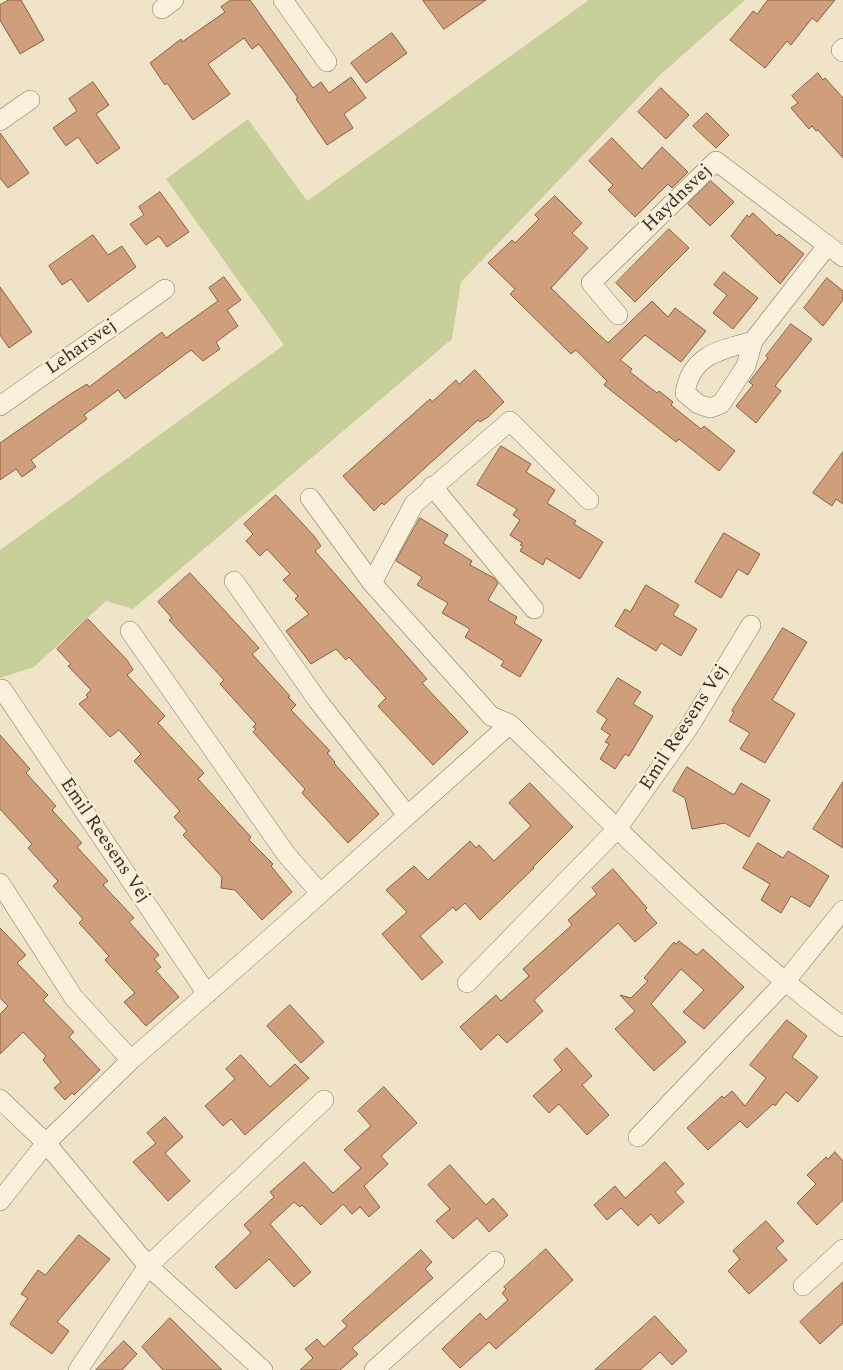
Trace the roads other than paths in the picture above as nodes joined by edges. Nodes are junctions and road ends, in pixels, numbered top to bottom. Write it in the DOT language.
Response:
graph roads {
  1 [pos="283,0"];
  2 [pos="327,62"];
  3 [pos="30,100"];
  4 [pos="0,121"];
  5 [pos="828,246"];
  6 [pos="843,257"];
  7 [pos="165,289"];
  8 [pos="618,315"];
  9 [pos="752,341"];
  10 [pos="0,406"];
  11 [pos="432,486"];
  12 [pos="310,498"];
  13 [pos="589,500"];
  14 [pos="234,581"];
  15 [pos="372,583"];
  16 [pos="534,610"];
  17 [pos="751,625"];
  18 [pos="130,631"];
  19 [pos="2,689"];
  20 [pos="510,724"];
  21 [pos="408,815"];
  22 [pos="617,828"];
  23 [pos="0,883"];
  24 [pos="320,893"];
  25 [pos="843,910"];
  26 [pos="467,983"];
  27 [pos="784,983"];
  28 [pos="207,994"];
  29 [pos="843,1027"];
  30 [pos="131,1060"];
  31 [pos="0,1099"];
  32 [pos="324,1100"];
  33 [pos="638,1137"];
  34 [pos="46,1143"];
  35 [pos="0,1201"];
  36 [pos="843,1249"];
  37 [pos="495,1262"];
  38 [pos="148,1266"];
  39 [pos="803,1286"];
  40 [pos="78,1370"];
  41 [pos="263,1370"];
  42 [pos="374,1370"];
  1 -- 2 [label="street"];
  3 -- 4 [label="street"];
  5 -- 6 [label="street, Haydnsvej"];
  5 -- 8 [label="street, Haydnsvej"];
  5 -- 9 [label="street"];
  7 -- 10 [label="street, Leharsvej"];
  11 -- 13 [label="street"];
  11 -- 15 [label="street"];
  11 -- 16 [label="street"];
  12 -- 15 [label="street"];
  14 -- 21 [label="street"];
  15 -- 20 [label="street"];
  17 -- 22 [label="street, Emil Reesens Vej"];
  18 -- 24 [label="street"];
  19 -- 28 [label="street, Emil Reesens Vej"];
  20 -- 21 [label="street"];
  20 -- 22 [label="street"];
  21 -- 24 [label="street"];
  22 -- 26 [label="street, Emil Reesens Vej"];
  22 -- 27 [label="street"];
  23 -- 30 [label="street"];
  24 -- 28 [label="street"];
  25 -- 27 [label="street"];
  27 -- 29 [label="street"];
  27 -- 33 [label="street"];
  28 -- 30 [label="street"];
  30 -- 34 [label="street"];
  31 -- 34 [label="street"];
  32 -- 38 [label="street"];
  34 -- 35 [label="street"];
  34 -- 38 [label="street"];
  36 -- 39 [label="street"];
  37 -- 42 [label="street"];
  38 -- 40 [label="street"];
  38 -- 41 [label="street"];
}
